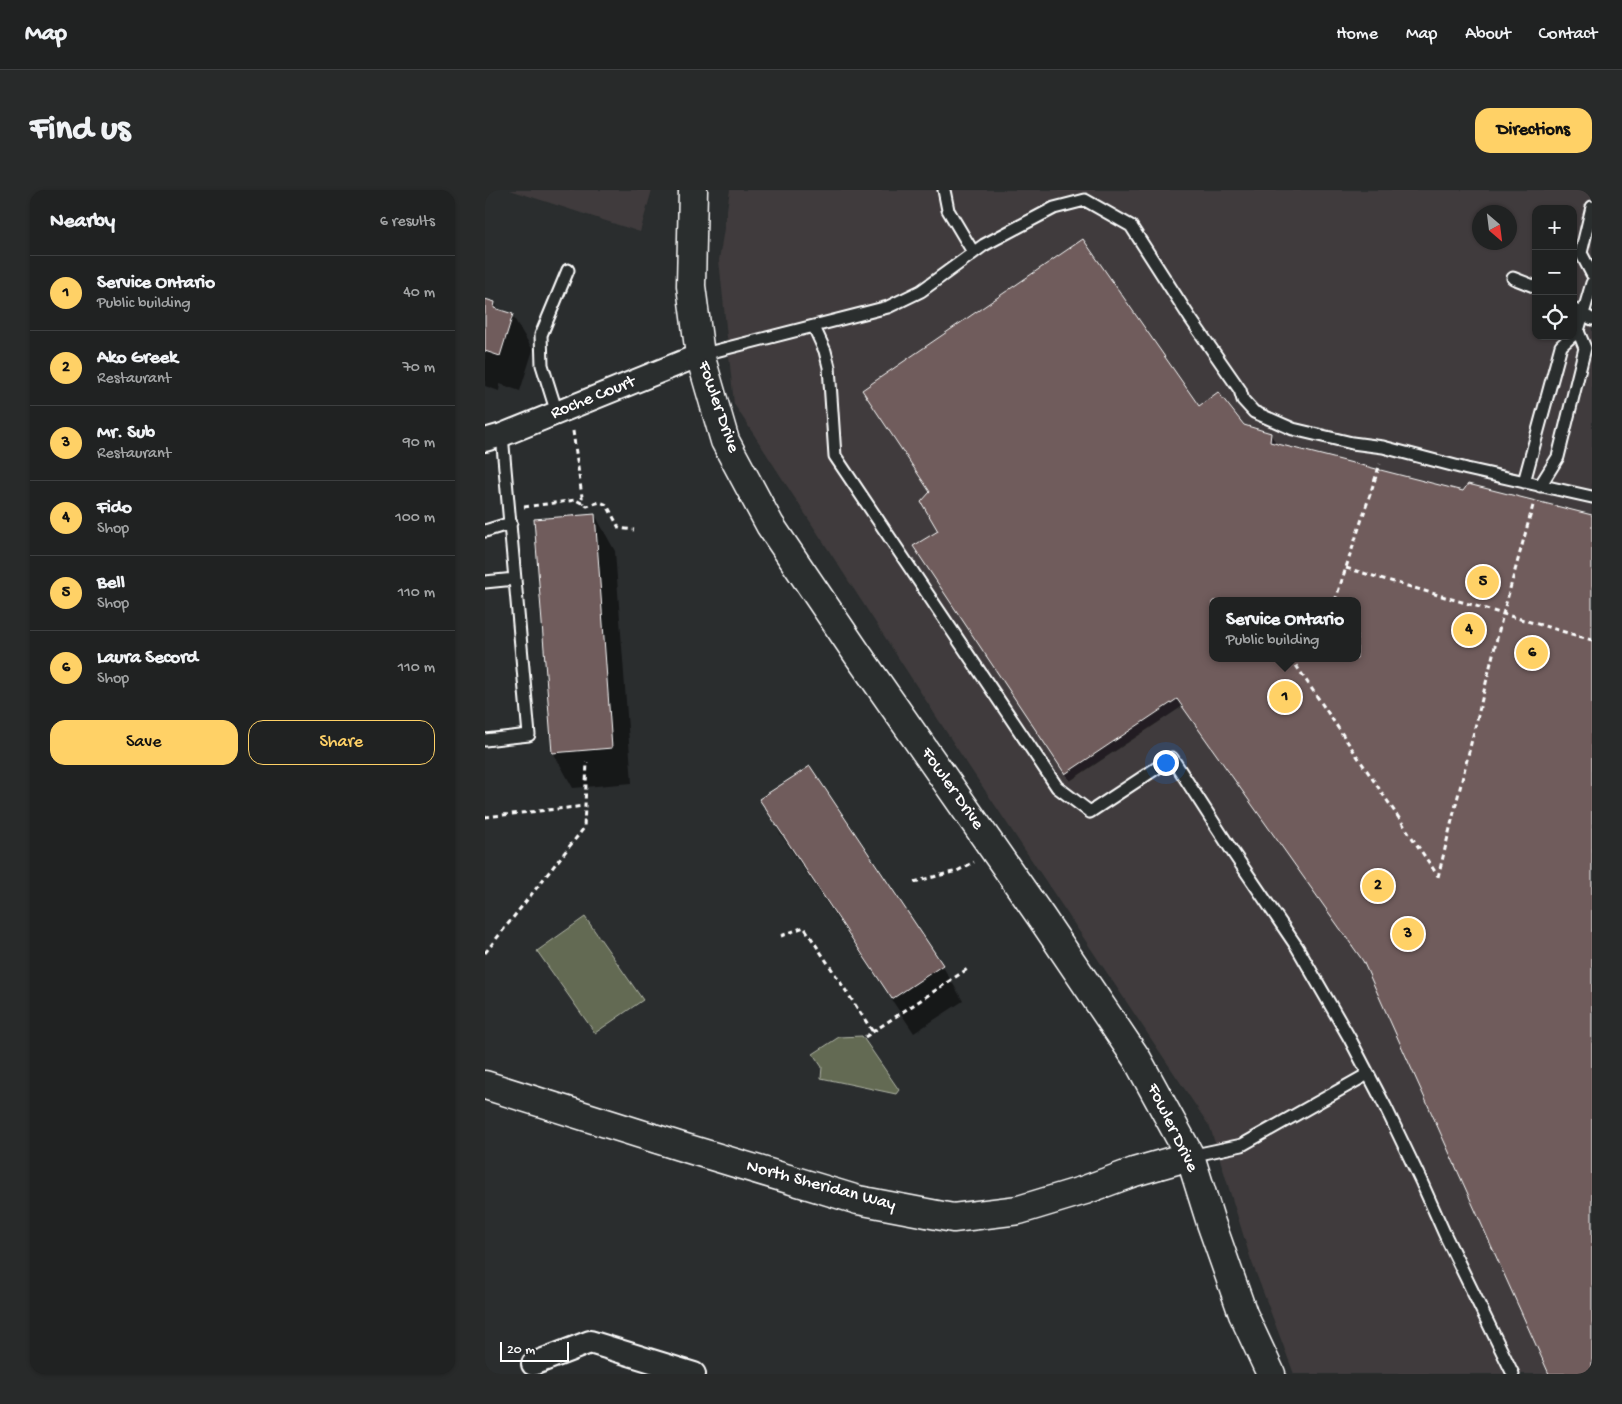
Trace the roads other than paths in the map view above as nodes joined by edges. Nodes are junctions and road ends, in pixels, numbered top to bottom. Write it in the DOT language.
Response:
graph roads {
  1 [pos="693,190"];
  2 [pos="944,190"];
  3 [pos="1592,208"];
  4 [pos="973,252"];
  5 [pos="568,270"];
  6 [pos="1592,274"];
  7 [pos="1513,278"];
  8 [pos="1592,283"];
  9 [pos="1532,285"];
  10 [pos="1582,314"];
  11 [pos="814,327"];
  12 [pos="1577,328"];
  13 [pos="1577,337"];
  14 [pos="1568,340"];
  15 [pos="700,355"];
  16 [pos="563,410"];
  17 [pos="493,438"];
  18 [pos="1524,482"];
  19 [pos="1541,486"];
  20 [pos="1592,497"];
  21 [pos="511,523"];
  22 [pos="485,531"];
  23 [pos="515,579"];
  24 [pos="485,582"];
  25 [pos="485,740"];
  26 [pos="1368,1074"];
  27 [pos="485,1085"];
  28 [pos="1190,1156"];
  29 [pos="533,1364"];
  30 [pos="694,1374"];
  31 [pos="1271,1374"];
  32 [pos="1513,1374"];
  1 -- 15 [label="street, Fowler Drive"];
  2 -- 4 [label="lane"];
  3 -- 6 [label="lane"];
  4 -- 11 [label="lane"];
  4 -- 18 [label="lane"];
  5 -- 16 [label="lane"];
  7 -- 9 [label="lane"];
  8 -- 10 [label="lane"];
  10 -- 12 [label="lane"];
  11 -- 15 [label="lane"];
  11 -- 26 [label="lane"];
  13 -- 19 [label="lane"];
  14 -- 18 [label="lane"];
  15 -- 16 [label="street, Roche Court"];
  15 -- 28 [label="street, Fowler Drive"];
  16 -- 17 [label="street, Roche Court"];
  17 -- 21 [label="lane"];
  18 -- 19 [label="lane"];
  19 -- 20 [label="lane"];
  21 -- 22 [label="lane"];
  21 -- 23 [label="lane"];
  23 -- 24 [label="lane"];
  23 -- 25 [label="lane"];
  26 -- 28 [label="lane"];
  26 -- 32 [label="lane"];
  27 -- 28 [label="street, North Sheridan Way"];
  28 -- 31 [label="street, Fowler Drive"];
  29 -- 30 [label="street"];
}
